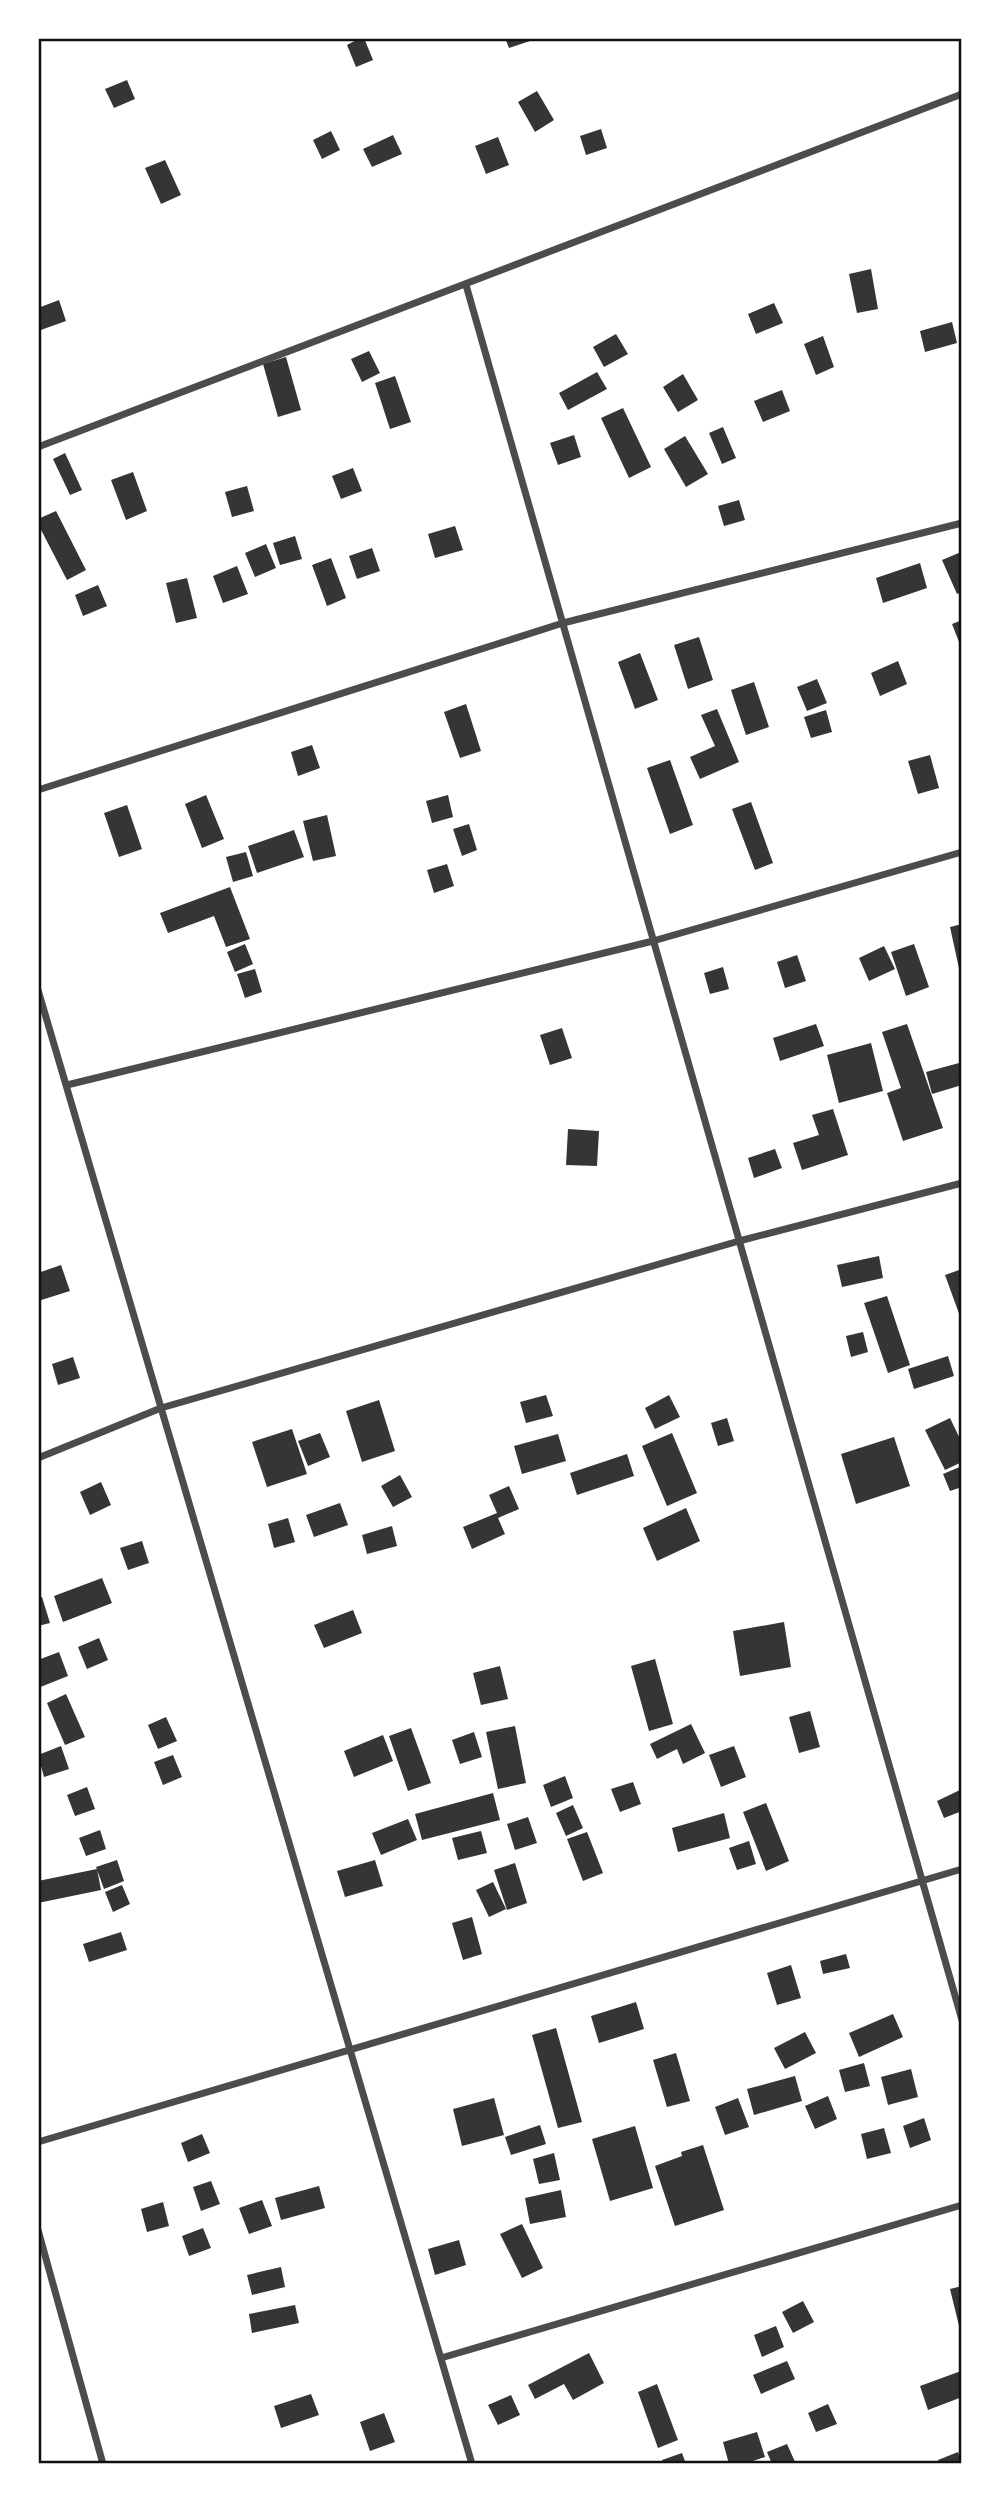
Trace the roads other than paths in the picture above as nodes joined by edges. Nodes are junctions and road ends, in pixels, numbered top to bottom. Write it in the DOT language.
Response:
graph roads {
  1 [pos="961,94"];
  2 [pos="466,285"];
  3 [pos="38,447"];
  4 [pos="961,523"];
  5 [pos="563,623"];
  6 [pos="38,790"];
  7 [pos="961,852"];
  8 [pos="653,941"];
  9 [pos="38,990"];
  10 [pos="66,1085"];
  11 [pos="961,1183"];
  12 [pos="739,1241"];
  13 [pos="161,1408"];
  14 [pos="38,1458"];
  15 [pos="961,1869"];
  16 [pos="922,1881"];
  17 [pos="961,2020"];
  18 [pos="350,2050"];
  19 [pos="38,2142"];
  20 [pos="961,2205"];
  21 [pos="38,2230"];
  22 [pos="441,2358"];
  23 [pos="103,2463"];
  24 [pos="472,2463"];
  1 -- 2 [label="street"];
  2 -- 3 [label="street"];
  2 -- 5 [label="street"];
  4 -- 5 [label="street"];
  5 -- 6 [label="street"];
  5 -- 8 [label="street"];
  7 -- 8 [label="street"];
  8 -- 10 [label="street"];
  8 -- 12 [label="street"];
  9 -- 10 [label="street"];
  10 -- 13 [label="street"];
  11 -- 12 [label="street"];
  12 -- 13 [label="street"];
  12 -- 16 [label="street"];
  13 -- 14 [label="street"];
  13 -- 18 [label="street"];
  15 -- 16 [label="street"];
  16 -- 17 [label="street"];
  16 -- 18 [label="street"];
  18 -- 19 [label="street"];
  18 -- 22 [label="street"];
  20 -- 22 [label="street"];
  21 -- 23 [label="street"];
  22 -- 24 [label="street"];
}
